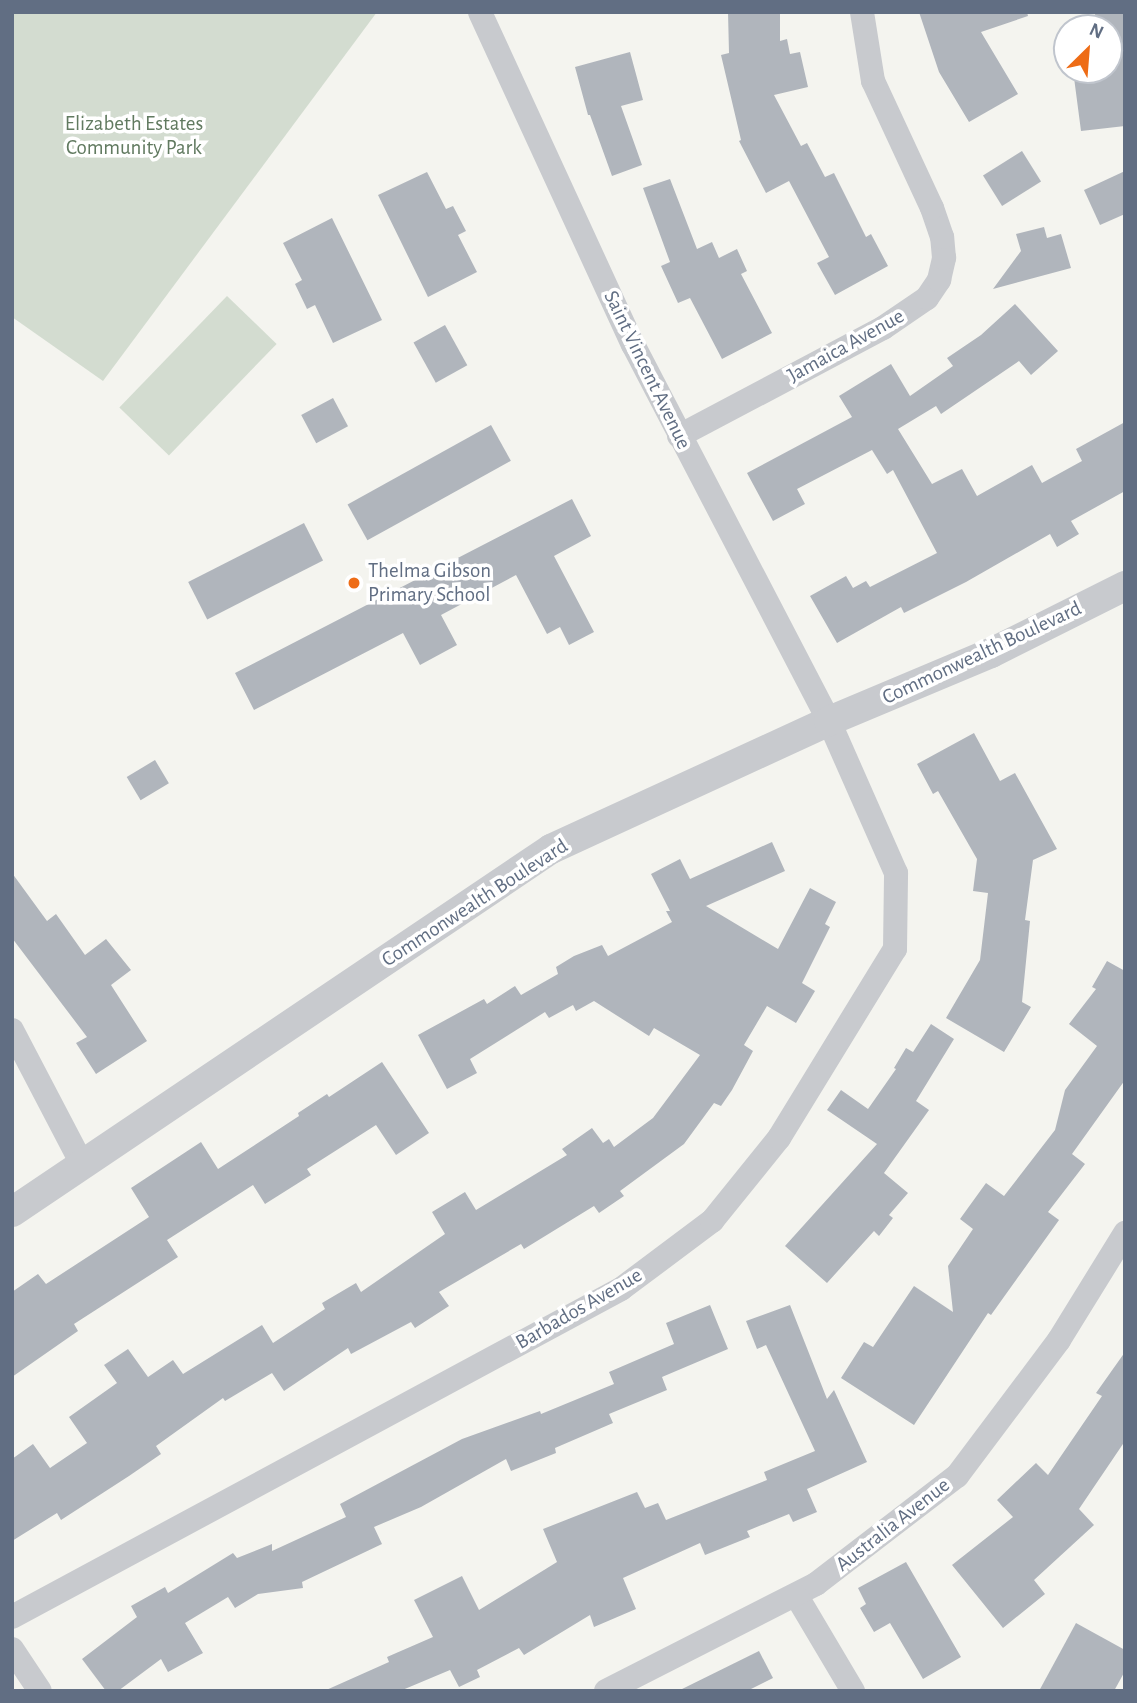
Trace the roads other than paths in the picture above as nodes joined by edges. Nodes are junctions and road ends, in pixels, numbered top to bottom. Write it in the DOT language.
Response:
graph roads {
  1 [pos="480,12"];
  2 [pos="862,12"];
  3 [pos="679,436"];
  4 [pos="1125,586"];
  5 [pos="829,721"];
  6 [pos="12,1030"];
  7 [pos="82,1164"];
  8 [pos="12,1212"];
  9 [pos="1125,1233"];
  10 [pos="796,1595"];
  11 [pos="12,1617"];
  12 [pos="12,1649"];
  13 [pos="40,1691"];
  14 [pos="606,1691"];
  15 [pos="853,1691"];
  1 -- 3 [label="street, Saint Vincent Avenue"];
  2 -- 3 [label="street, Jamaica Avenue"];
  3 -- 5 [label="street, Saint Vincent Avenue"];
  4 -- 5 [label="street, Commonwealth Boulevard"];
  5 -- 7 [label="street, Commonwealth Boulevard"];
  5 -- 11 [label="street, Barbados Avenue"];
  6 -- 7 [label="street"];
  7 -- 8 [label="street, Commonwealth Boulevard"];
  9 -- 10 [label="street, Australia Avenue"];
  10 -- 14 [label="street, Australia Avenue"];
  10 -- 15 [label="street"];
  12 -- 13 [label="street"];
}
